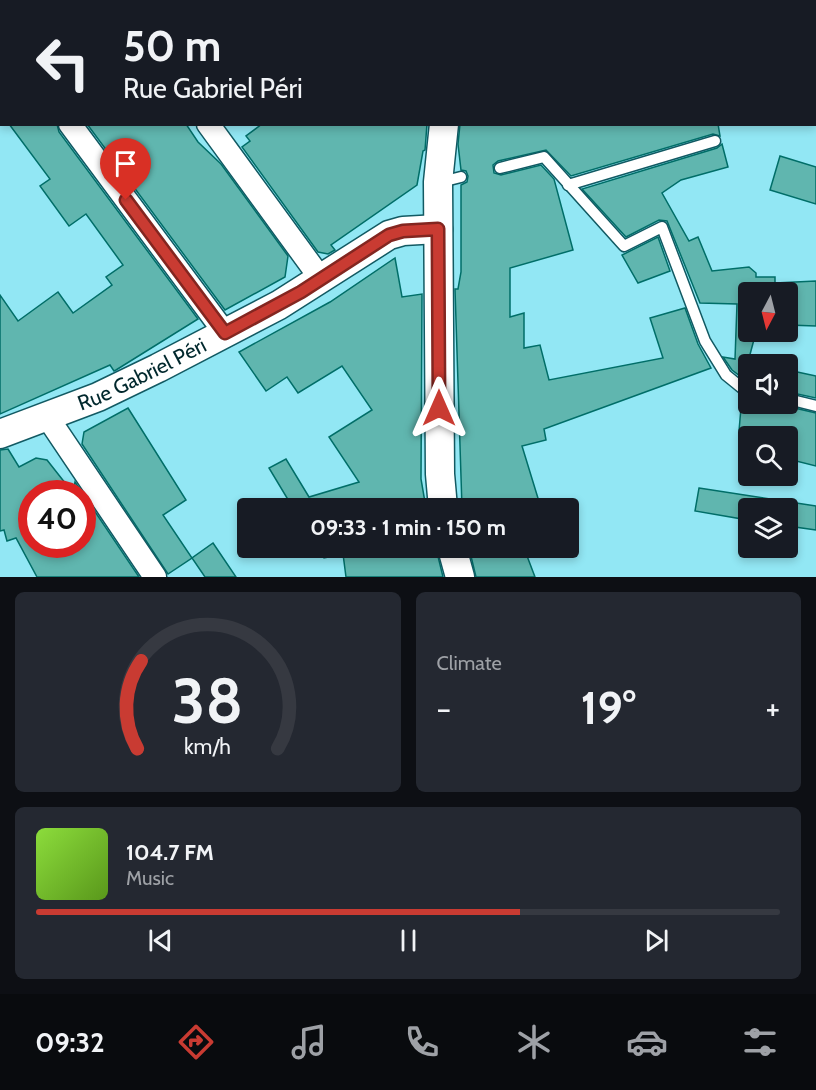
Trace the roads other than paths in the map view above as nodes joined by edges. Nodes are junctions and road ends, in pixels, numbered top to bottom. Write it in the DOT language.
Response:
graph roads {
  1 [pos="71,126"];
  2 [pos="209,126"];
  3 [pos="445,138"];
  4 [pos="715,141"];
  5 [pos="500,168"];
  6 [pos="568,185"];
  7 [pos="438,229"];
  8 [pos="321,279"];
  9 [pos="225,333"];
  10 [pos="738,385"];
  11 [pos="798,402"];
  12 [pos="816,406"];
  13 [pos="48,418"];
  14 [pos="0,434"];
  15 [pos="442,498"];
  16 [pos="455,558"];
  17 [pos="155,577"];
  18 [pos="460,577"];
  1 -- 9 [label="street"];
  2 -- 8 [label="street"];
  3 -- 7 [label="street"];
  4 -- 6 [label="lane"];
  5 -- 6 [label="lane"];
  6 -- 10 [label="lane"];
  7 -- 8 [label="street, Rue Gabriel Péri"];
  7 -- 15 [label="street"];
  8 -- 9 [label="street, Rue Gabriel Péri"];
  9 -- 13 [label="street, Rue Gabriel Péri"];
  11 -- 12 [label="lane"];
  13 -- 14 [label="street, Rue Gabriel Péri"];
  13 -- 17 [label="street"];
  16 -- 18 [label="street"];
}
